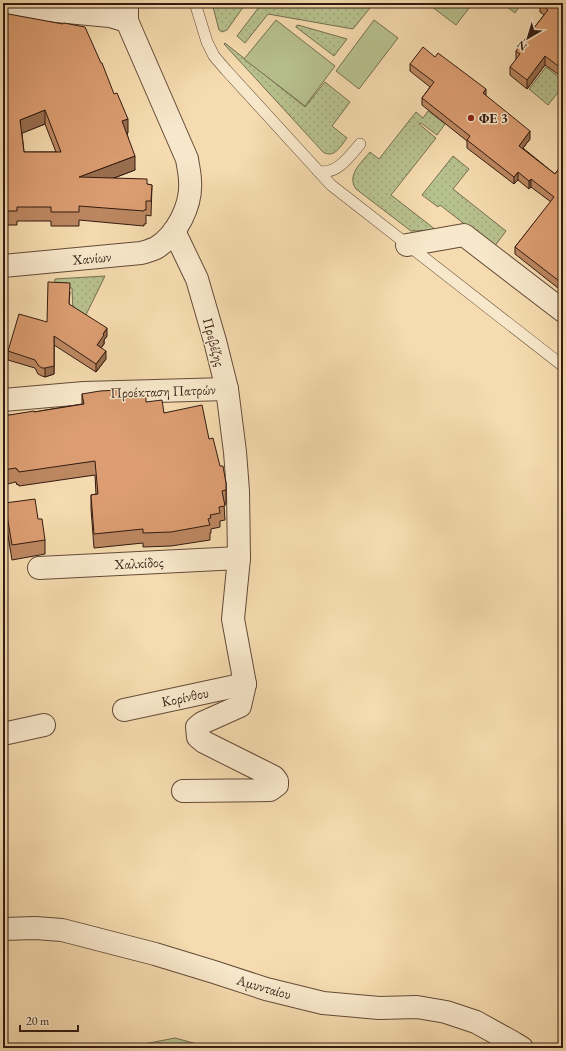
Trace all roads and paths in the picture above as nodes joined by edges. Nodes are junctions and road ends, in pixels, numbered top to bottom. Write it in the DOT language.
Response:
graph roads {
  1 [pos="195,3"];
  2 [pos="3,6"];
  3 [pos="127,12"];
  4 [pos="360,144"];
  5 [pos="318,171"];
  6 [pos="174,231"];
  7 [pos="407,245"];
  8 [pos="3,266"];
  9 [pos="563,311"];
  10 [pos="563,366"];
  11 [pos="227,389"];
  12 [pos="3,400"];
  13 [pos="239,558"];
  14 [pos="39,568"];
  15 [pos="245,684"];
  16 [pos="124,710"];
  17 [pos="44,725"];
  18 [pos="3,734"];
  19 [pos="183,792"];
  20 [pos="3,929"];
  21 [pos="522,1048"];
  1 -- 5 [label="lane"];
  2 -- 3 [label="street"];
  3 -- 6 [label="street"];
  4 -- 5 [label="lane"];
  5 -- 7 [label="lane"];
  6 -- 8 [label="street, Χανίων"];
  6 -- 11 [label="street, Πρεβέζης"];
  7 -- 9 [label="street"];
  7 -- 10 [label="lane"];
  11 -- 12 [label="street, Προέκταση Πατρών"];
  11 -- 13 [label="street, Πρεβέζης"];
  13 -- 14 [label="street, Χαλκίδος"];
  13 -- 15 [label="street, Πρεβέζης"];
  15 -- 16 [label="street, Κορίνθου"];
  15 -- 19 [label="street"];
  17 -- 18 [label="street"];
  20 -- 21 [label="street, Αμυνταίου"];
}
